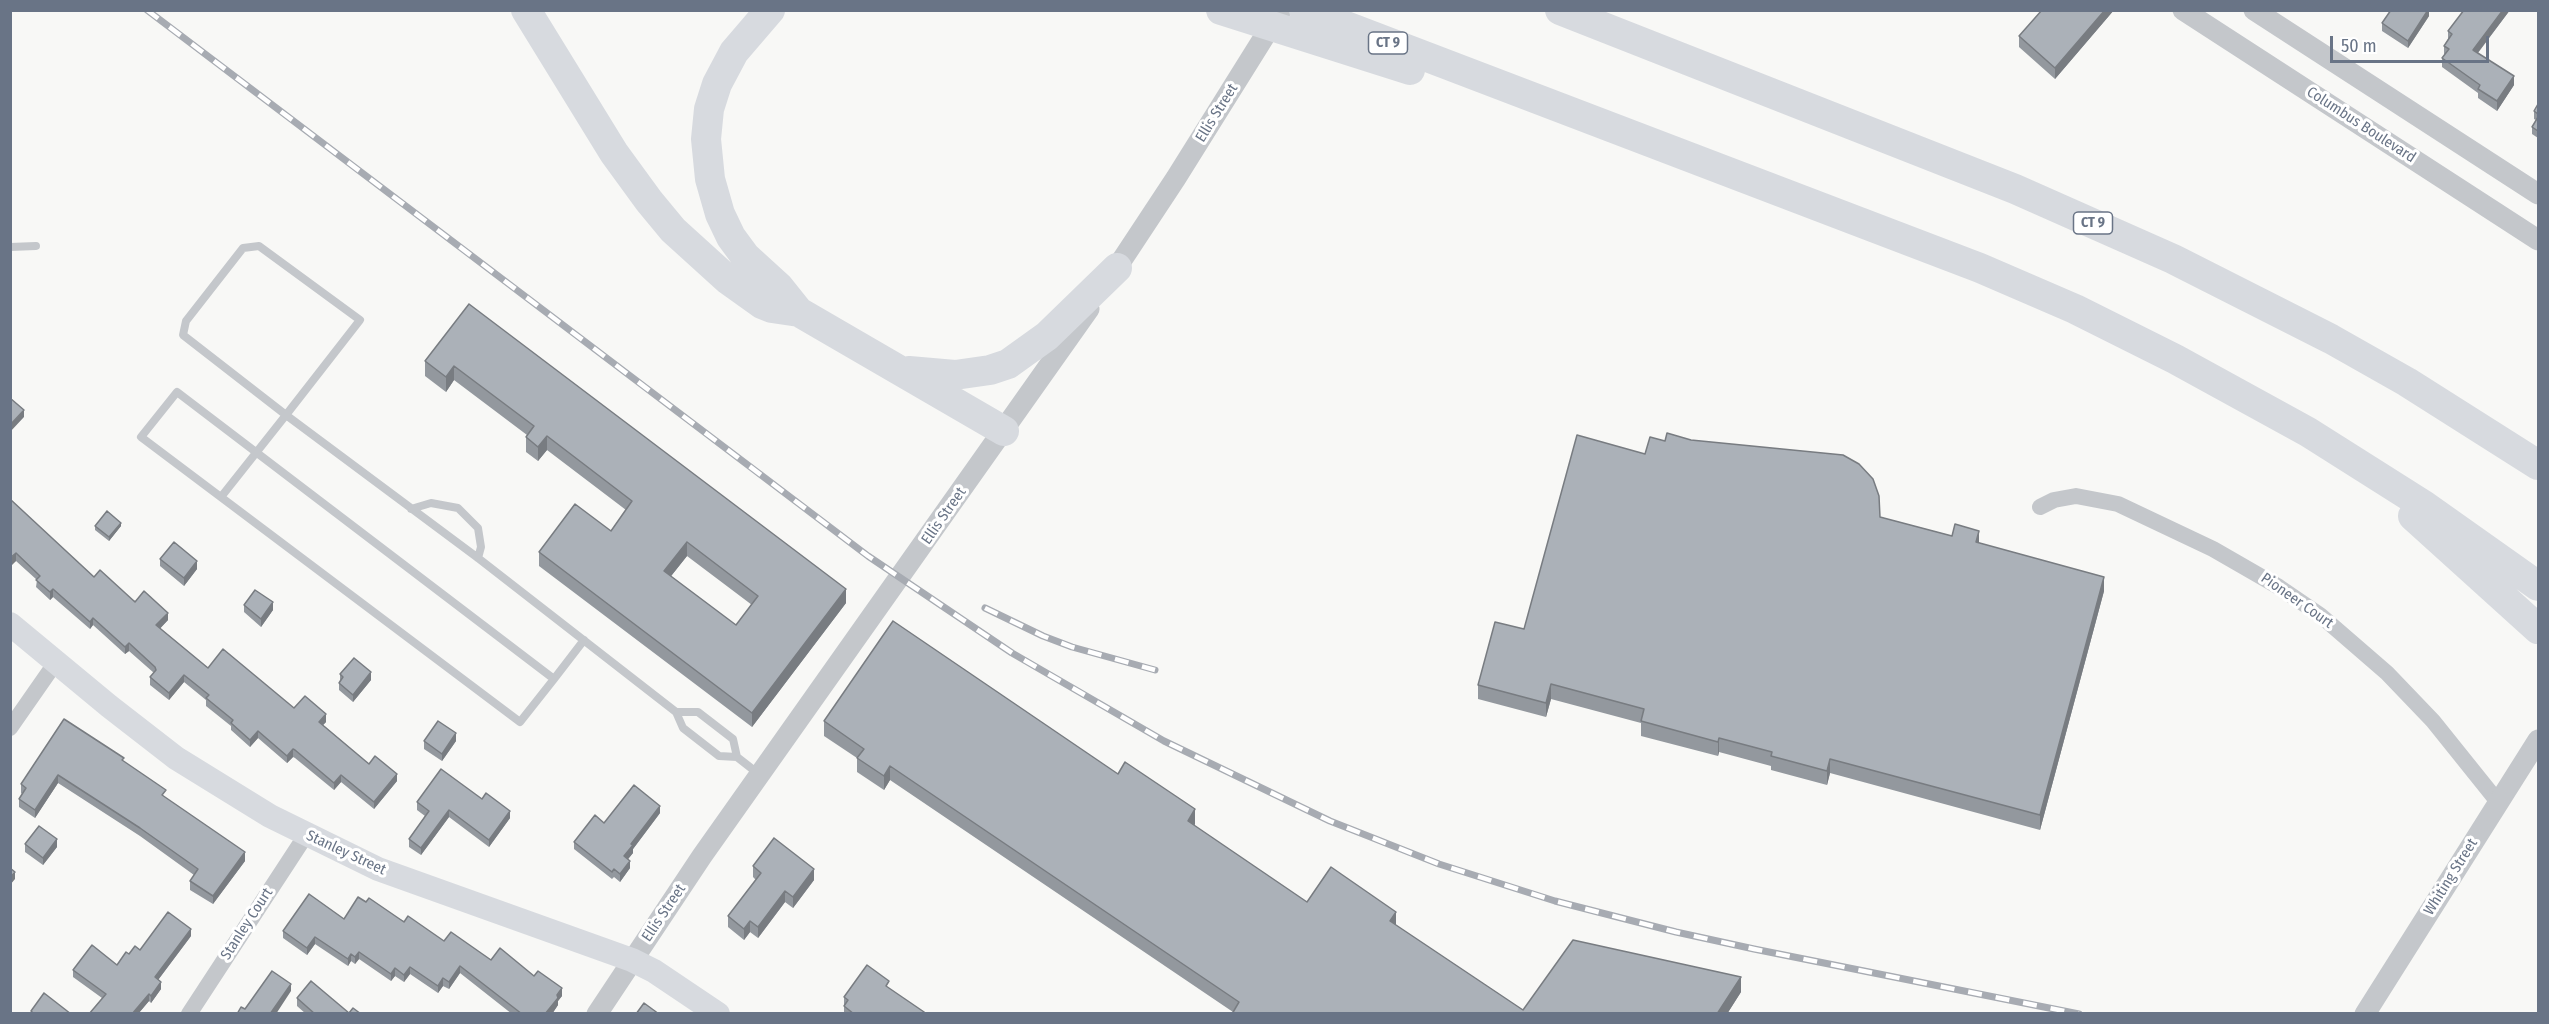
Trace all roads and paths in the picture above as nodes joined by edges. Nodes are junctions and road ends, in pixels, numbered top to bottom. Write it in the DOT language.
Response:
graph roads {
  1 [pos="526,10"];
  2 [pos="770,10"];
  3 [pos="1221,10"];
  4 [pos="1281,10"];
  5 [pos="1304,10"];
  6 [pos="1560,10"];
  7 [pos="2183,10"];
  8 [pos="2254,10"];
  9 [pos="1472,76"];
  10 [pos="2538,194"];
  11 [pos="2538,240"];
  12 [pos="36,246"];
  13 [pos="10,247"];
  14 [pos="1117,268"];
  15 [pos="799,312"];
  16 [pos="896,368"];
  17 [pos="286,415"];
  18 [pos="1004,430"];
  19 [pos="256,453"];
  20 [pos="2538,465"];
  21 [pos="2370,470"];
  22 [pos="221,497"];
  23 [pos="2040,507"];
  24 [pos="411,508"];
  25 [pos="478,558"];
  26 [pos="2538,586"];
  27 [pos="10,624"];
  28 [pos="2538,630"];
  29 [pos="584,640"];
  30 [pos="56,662"];
  31 [pos="554,679"];
  32 [pos="676,712"];
  33 [pos="10,728"];
  34 [pos="2538,740"];
  35 [pos="737,757"];
  36 [pos="760,775"];
  37 [pos="2498,802"];
  38 [pos="306,835"];
  39 [pos="632,960"];
  40 [pos="189,1014"];
  41 [pos="597,1014"];
  42 [pos="718,1014"];
  43 [pos="2365,1014"];
  1 -- 15 [label="highway"];
  2 -- 15 [label="highway"];
  3 -- 9 [label="highway"];
  4 -- 14 [label="street, Ellis Street"];
  5 -- 9 [label="highway, CT 9"];
  6 -- 20 [label="highway, CT 9"];
  7 -- 11 [label="street, Columbus Boulevard"];
  8 -- 10 [label="street"];
  9 -- 21 [label="highway, CT 9"];
  12 -- 13 [label="lane"];
  14 -- 16 [label="highway"];
  14 -- 18 [label="street, Ellis Street"];
  15 -- 16 [label="highway"];
  16 -- 18 [label="highway"];
  17 -- 17 [label="lane"];
  17 -- 19 [label="lane"];
  17 -- 24 [label="lane"];
  18 -- 36 [label="street, Ellis Street"];
  19 -- 22 [label="lane"];
  19 -- 22 [label="lane"];
  19 -- 31 [label="lane"];
  21 -- 26 [label="highway, CT 9"];
  21 -- 28 [label="highway"];
  22 -- 31 [label="lane"];
  23 -- 37 [label="street, Pioneer Court"];
  24 -- 25 [label="lane"];
  24 -- 25 [label="lane"];
  25 -- 29 [label="lane"];
  27 -- 30 [label="main road, Stanley Street"];
  29 -- 31 [label="lane"];
  29 -- 32 [label="lane"];
  30 -- 33 [label="street"];
  30 -- 38 [label="main road, Stanley Street"];
  32 -- 35 [label="lane"];
  32 -- 35 [label="lane"];
  34 -- 37 [label="street, Whiting Street"];
  35 -- 36 [label="lane"];
  36 -- 39 [label="street, Ellis Street"];
  37 -- 43 [label="street, Whiting Street"];
  38 -- 39 [label="main road, Stanley Street"];
  38 -- 40 [label="street, Stanley Court"];
  39 -- 41 [label="street, Ellis Street"];
  39 -- 42 [label="main road, Stanley Street"];
}
